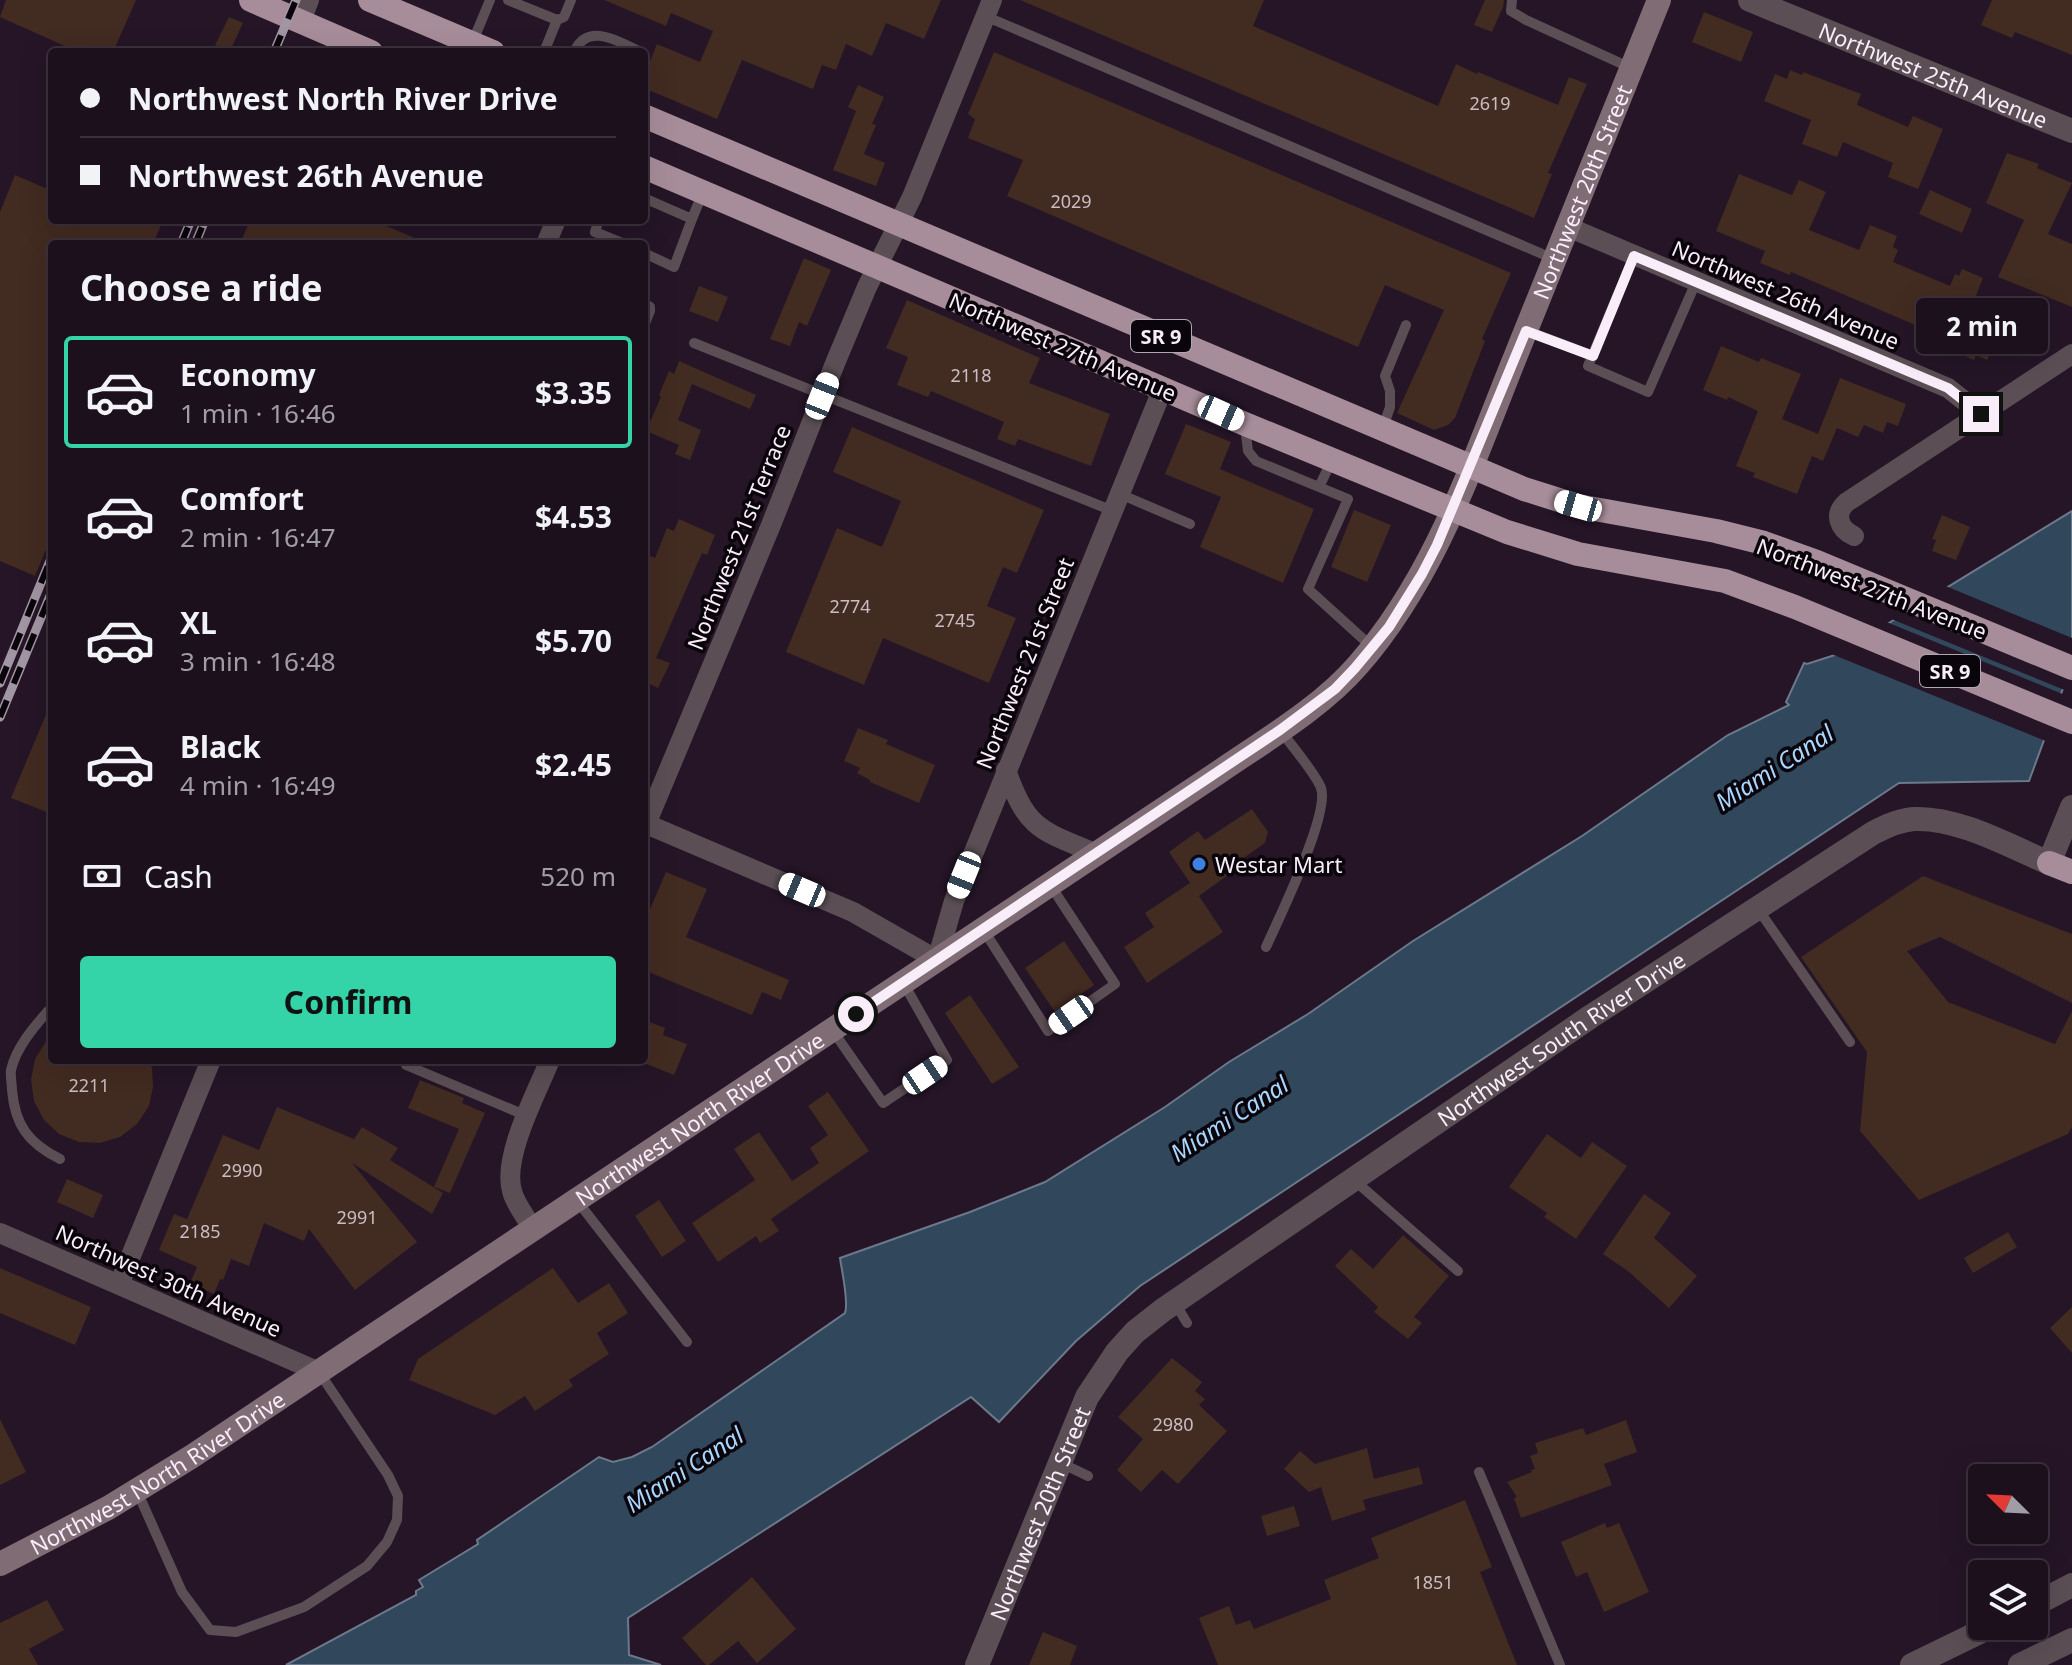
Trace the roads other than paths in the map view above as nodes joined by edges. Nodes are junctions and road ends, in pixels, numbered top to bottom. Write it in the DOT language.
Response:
graph roads {
  1 [pos="251,0"];
  2 [pos="370,0"];
  3 [pos="490,0"];
  4 [pos="508,0"];
  5 [pos="571,0"];
  6 [pos="1512,0"];
  7 [pos="1659,0"];
  8 [pos="1750,0"];
  9 [pos="988,8"];
  10 [pos="305,10"];
  11 [pos="557,20"];
  12 [pos="365,48"];
  13 [pos="482,48"];
  14 [pos="546,48"];
  15 [pos="576,48"];
  16 [pos="631,48"];
  17 [pos="1631,68"];
  18 [pos="648,118"];
  19 [pos="2072,131"];
  20 [pos="648,169"];
  21 [pos="703,192"];
  22 [pos="648,200"];
  23 [pos="692,219"];
  24 [pos="596,224"];
  25 [pos="899,225"];
  26 [pos="1568,227"];
  27 [pos="615,240"];
  28 [pos="648,255"];
  29 [pos="1634,256"];
  30 [pos="1554,259"];
  31 [pos="877,266"];
  32 [pos="1696,282"];
  33 [pos="1406,325"];
  34 [pos="1526,331"];
  35 [pos="694,343"];
  36 [pos="2072,354"];
  37 [pos="1593,356"];
  38 [pos="1163,388"];
  39 [pos="822,396"];
  40 [pos="1981,414"];
  41 [pos="1245,424"];
  42 [pos="1383,429"];
  43 [pos="1332,460"];
  44 [pos="1470,467"];
  45 [pos="1319,487"];
  46 [pos="1117,502"];
  47 [pos="1452,510"];
  48 [pos="1190,524"];
  49 [pos="1854,536"];
  50 [pos="1405,602"];
  51 [pos="1372,648"];
  52 [pos="2072,668"];
  53 [pos="2072,722"];
  54 [pos="1280,730"];
  55 [pos="1006,770"];
  56 [pos="2072,807"];
  57 [pos="648,818"];
  58 [pos="648,826"];
  59 [pos="1095,853"];
  60 [pos="2061,867"];
  61 [pos="1049,884"];
  62 [pos="1757,908"];
  63 [pos="983,929"];
  64 [pos="1266,947"];
  65 [pos="937,960"];
  66 [pos="903,982"];
  67 [pos="48,1011"];
  68 [pos="833,1030"];
  69 [pos="1850,1042"];
  70 [pos="209,1064"];
  71 [pos="548,1064"];
  72 [pos="406,1065"];
  73 [pos="527,1116"];
  74 [pos="60,1159"];
  75 [pos="1352,1179"];
  76 [pos="576,1200"];
  77 [pos="533,1229"];
  78 [pos="0,1233"];
  79 [pos="1458,1271"];
  80 [pos="119,1285"];
  81 [pos="1174,1302"];
  82 [pos="1187,1323"];
  83 [pos="687,1342"];
  84 [pos="1107,1363"];
  85 [pos="319,1372"];
  86 [pos="1059,1462"];
  87 [pos="1479,1472"];
  88 [pos="1088,1476"];
  89 [pos="137,1491"];
  90 [pos="0,1564"];
  91 [pos="2072,1585"];
  92 [pos="2048,1598"];
  93 [pos="1968,1638"];
  94 [pos="2072,1640"];
  95 [pos="977,1665"];
  96 [pos="1560,1665"];
  97 [pos="1912,1665"];
  98 [pos="2020,1665"];
  1 -- 10 [label="highway"];
  2 -- 13 [label="highway"];
  3 -- 13 [label="lane"];
  4 -- 11 [label="lane"];
  5 -- 11 [label="lane"];
  6 -- 17 [label="lane"];
  7 -- 17 [label="main road, Northwest 20th Street"];
  8 -- 19 [label="street, Northwest 25th Avenue"];
  9 -- 25 [label="street, Northwest 21st Terrace"];
  9 -- 30 [label="lane"];
  10 -- 12 [label="highway"];
  11 -- 14 [label="lane"];
  15 -- 16 [label="lane"];
  17 -- 26 [label="main road, Northwest 20th Street"];
  18 -- 25 [label="highway, Northwest 27th Avenue / SR 9"];
  20 -- 21 [label="highway, Northwest 27th Avenue / SR 9"];
  21 -- 23 [label="lane"];
  21 -- 31 [label="highway, Northwest 27th Avenue / SR 9"];
  22 -- 23 [label="lane"];
  23 -- 28 [label="lane"];
  24 -- 27 [label="lane"];
  25 -- 31 [label="street, Northwest 21st Terrace"];
  25 -- 42 [label="highway, Northwest 27th Avenue / SR 9"];
  26 -- 29 [label="street, Northwest 26th Avenue"];
  26 -- 30 [label="main road, Northwest 20th Street"];
  29 -- 32 [label="street, Northwest 26th Avenue"];
  29 -- 37 [label="lane"];
  30 -- 34 [label="main road, Northwest 20th Street"];
  31 -- 38 [label="highway, Northwest 27th Avenue / SR 9"];
  31 -- 39 [label="street, Northwest 21st Terrace"];
  32 -- 37 [label="lane"];
  32 -- 40 [label="street, Northwest 26th Avenue"];
  33 -- 42 [label="lane"];
  34 -- 37 [label="lane"];
  34 -- 44 [label="main road, Northwest 20th Street"];
  35 -- 39 [label="lane"];
  36 -- 40 [label="street"];
  38 -- 41 [label="highway, Northwest 27th Avenue / SR 9"];
  38 -- 46 [label="street, Northwest 21st Street"];
  39 -- 46 [label="lane"];
  39 -- 57 [label="street, Northwest 21st Terrace"];
  40 -- 49 [label="street"];
  41 -- 43 [label="highway, Northwest 27th Avenue / SR 9"];
  41 -- 45 [label="lane"];
  42 -- 44 [label="highway, Northwest 27th Avenue / SR 9"];
  43 -- 45 [label="lane"];
  43 -- 47 [label="highway, Northwest 27th Avenue / SR 9"];
  44 -- 47 [label="main road, Northwest 20th Street"];
  44 -- 52 [label="highway, Northwest 27th Avenue / SR 9"];
  45 -- 51 [label="lane"];
  46 -- 48 [label="lane"];
  46 -- 55 [label="street, Northwest 21st Street"];
  47 -- 50 [label="main road, Northwest 20th Street"];
  47 -- 53 [label="highway, Northwest 27th Avenue / SR 9"];
  50 -- 51 [label="main road, Northwest North River Drive"];
  51 -- 54 [label="main road, Northwest North River Drive"];
  54 -- 59 [label="main road, Northwest North River Drive"];
  54 -- 64 [label="lane"];
  55 -- 59 [label="street"];
  55 -- 65 [label="street, Northwest 21st Street"];
  56 -- 60 [label="street"];
  58 -- 65 [label="street"];
  59 -- 61 [label="main road, Northwest North River Drive"];
  60 -- 62 [label="street, Northwest South River Drive"];
  61 -- 63 [label="main road, Northwest North River Drive"];
  61 -- 63 [label="lane"];
  62 -- 69 [label="lane"];
  62 -- 75 [label="street, Northwest South River Drive"];
  63 -- 65 [label="main road, Northwest North River Drive"];
  65 -- 66 [label="main road, Northwest North River Drive"];
  66 -- 68 [label="main road, Northwest North River Drive"];
  66 -- 68 [label="lane"];
  67 -- 74 [label="lane"];
  68 -- 76 [label="main road, Northwest North River Drive"];
  70 -- 80 [label="street"];
  71 -- 73 [label="street"];
  72 -- 73 [label="lane"];
  73 -- 77 [label="street"];
  75 -- 79 [label="lane"];
  75 -- 81 [label="street, Northwest South River Drive"];
  76 -- 77 [label="main road, Northwest North River Drive"];
  76 -- 83 [label="lane"];
  77 -- 85 [label="main road, Northwest North River Drive"];
  78 -- 80 [label="street, Northwest 30th Avenue"];
  80 -- 85 [label="street, Northwest 30th Avenue"];
  81 -- 82 [label="lane"];
  81 -- 84 [label="street, Northwest South River Drive"];
  84 -- 86 [label="street, Northwest 20th Street"];
  85 -- 89 [label="main road, Northwest North River Drive"];
  85 -- 89 [label="lane"];
  86 -- 88 [label="lane"];
  86 -- 95 [label="street, Northwest 20th Street"];
  87 -- 96 [label="lane"];
  89 -- 90 [label="main road, Northwest North River Drive"];
  91 -- 92 [label="street"];
  93 -- 97 [label="street"];
  94 -- 98 [label="street"];
}
